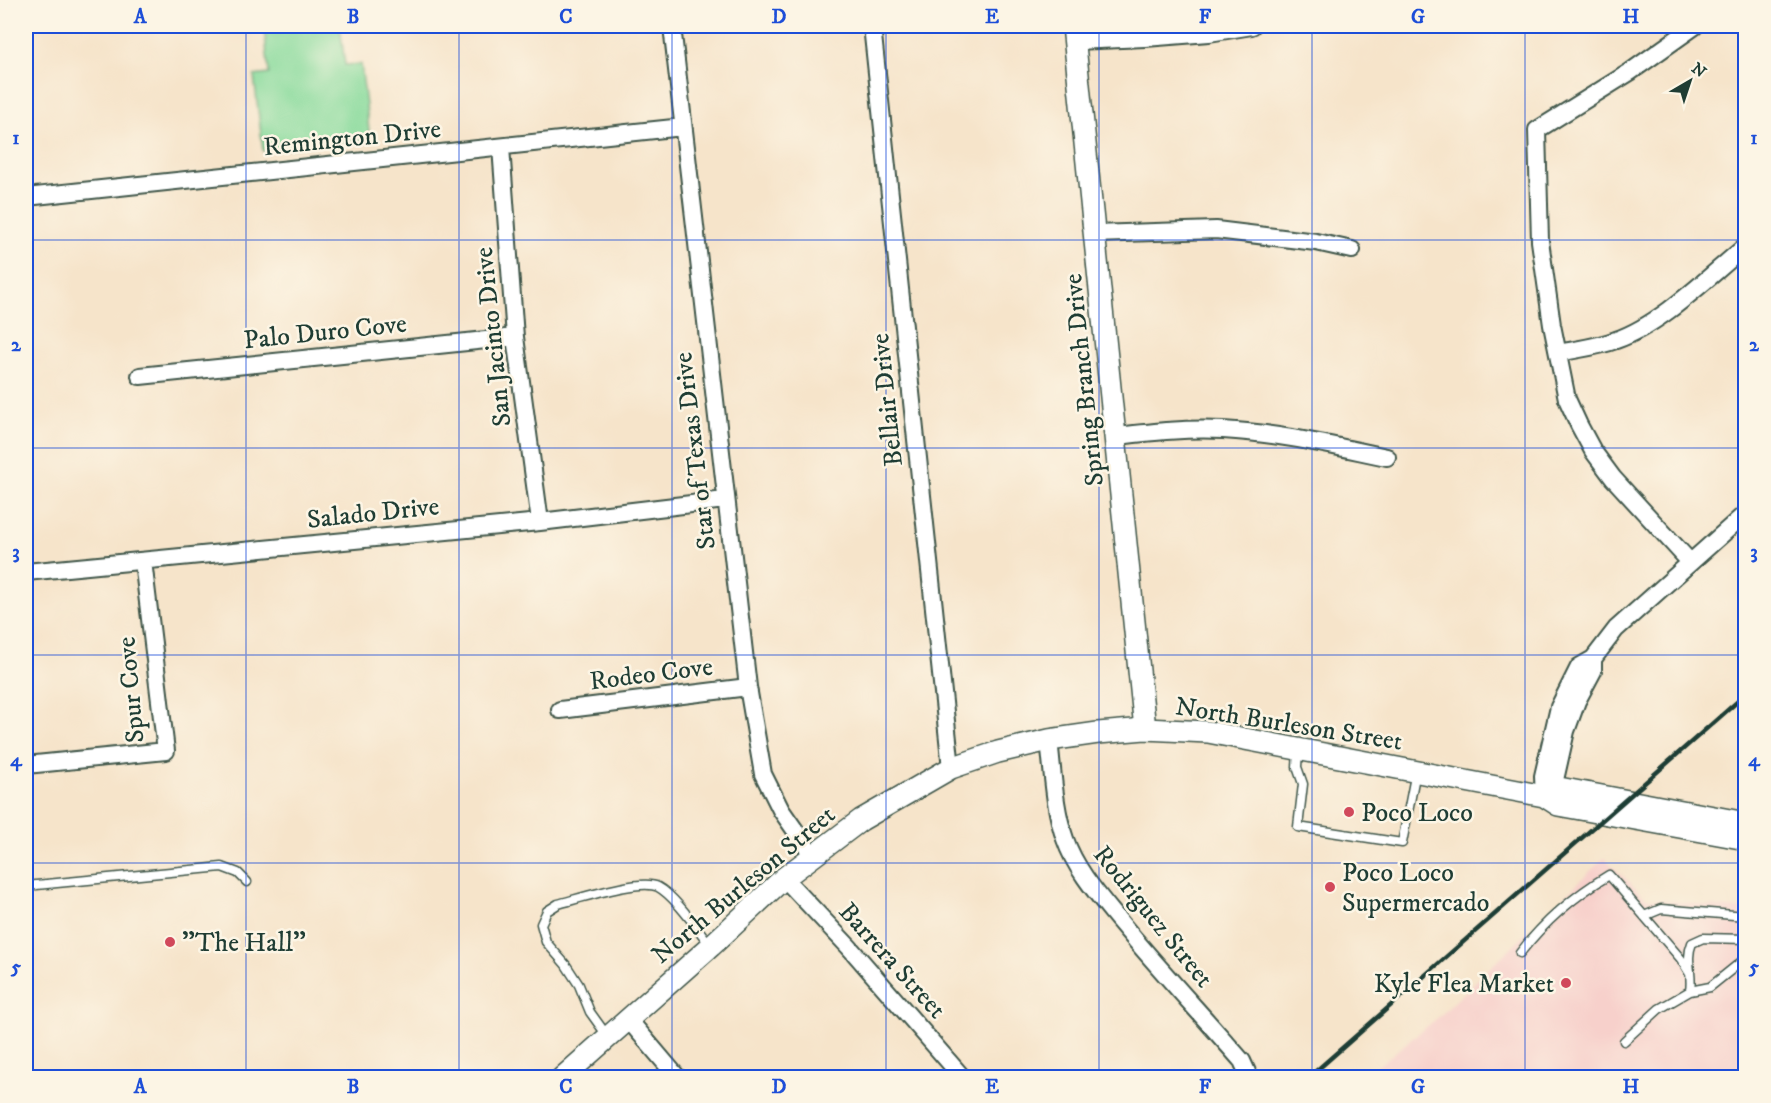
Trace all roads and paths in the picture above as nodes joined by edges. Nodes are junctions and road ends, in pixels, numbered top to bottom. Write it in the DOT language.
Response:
graph roads {
  1 [pos="672,26"];
  2 [pos="872,26"];
  3 [pos="1252,26"];
  4 [pos="1695,26"];
  5 [pos="1074,33"];
  6 [pos="683,127"];
  7 [pos="501,147"];
  8 [pos="26,197"];
  9 [pos="1094,234"];
  10 [pos="1746,246"];
  11 [pos="1352,250"];
  12 [pos="515,337"];
  13 [pos="1558,353"];
  14 [pos="140,376"];
  15 [pos="1116,436"];
  16 [pos="1387,457"];
  17 [pos="725,500"];
  18 [pos="1746,513"];
  19 [pos="540,522"];
  20 [pos="143,561"];
  21 [pos="1690,562"];
  22 [pos="26,572"];
  23 [pos="748,687"];
  24 [pos="560,710"];
  25 [pos="1145,729"];
  26 [pos="1049,740"];
  27 [pos="1299,748"];
  28 [pos="26,765"];
  29 [pos="951,768"];
  30 [pos="1416,771"];
  31 [pos="1544,796"];
  32 [pos="1746,823"];
  33 [pos="1746,839"];
  34 [pos="813,856"];
  35 [pos="784,878"];
  36 [pos="247,882"];
  37 [pos="26,886"];
  38 [pos="1644,916"];
  39 [pos="1746,916"];
  40 [pos="1746,939"];
  41 [pos="711,946"];
  42 [pos="1520,953"];
  43 [pos="1746,958"];
  44 [pos="1690,974"];
  45 [pos="1690,991"];
  46 [pos="628,1019"];
  47 [pos="608,1037"];
  48 [pos="1624,1041"];
  49 [pos="1246,1075"];
  50 [pos="562,1077"];
  51 [pos="678,1077"];
  52 [pos="963,1077"];
  1 -- 6 [label="street, Star of Texas Drive"];
  2 -- 29 [label="street, Bellair Drive"];
  3 -- 5 [label="street"];
  4 -- 13 [label="street"];
  5 -- 9 [label="street, Spring Branch Drive"];
  6 -- 7 [label="street, Remington Drive"];
  6 -- 17 [label="street, Star of Texas Drive"];
  7 -- 8 [label="street, Remington Drive"];
  7 -- 12 [label="street, San Jacinto Drive"];
  9 -- 11 [label="street"];
  9 -- 15 [label="street, Spring Branch Drive"];
  10 -- 13 [label="street"];
  12 -- 14 [label="street, Palo Duro Cove"];
  12 -- 19 [label="street, San Jacinto Drive"];
  13 -- 21 [label="street"];
  15 -- 16 [label="street"];
  15 -- 25 [label="street, Spring Branch Drive"];
  17 -- 19 [label="street, Salado Drive"];
  17 -- 23 [label="street, Star of Texas Drive"];
  18 -- 21 [label="street"];
  19 -- 20 [label="street, Salado Drive"];
  20 -- 22 [label="street, Salado Drive"];
  20 -- 28 [label="street, Spur Cove"];
  21 -- 31 [label="street"];
  23 -- 24 [label="street, Rodeo Cove"];
  23 -- 34 [label="street, Star of Texas Drive"];
  25 -- 26 [label="street, North Burleson Street"];
  25 -- 27 [label="street, North Burleson Street"];
  26 -- 29 [label="street, North Burleson Street"];
  26 -- 49 [label="street, Rodriguez Street"];
  27 -- 30 [label="street, North Burleson Street"];
  27 -- 30 [label="lane"];
  29 -- 34 [label="street, North Burleson Street"];
  30 -- 31 [label="street, North Burleson Street"];
  31 -- 32 [label="street, North Burleson Street"];
  31 -- 33 [label="street, North Burleson Street"];
  34 -- 35 [label="street, North Burleson Street"];
  35 -- 41 [label="street, North Burleson Street"];
  35 -- 52 [label="street, Barrera Street"];
  36 -- 37 [label="lane"];
  38 -- 39 [label="lane"];
  38 -- 42 [label="lane"];
  38 -- 44 [label="lane"];
  40 -- 44 [label="lane"];
  41 -- 46 [label="street, North Burleson Street"];
  41 -- 47 [label="lane"];
  43 -- 45 [label="lane"];
  44 -- 45 [label="lane"];
  45 -- 48 [label="lane"];
  46 -- 47 [label="street, North Burleson Street"];
  46 -- 51 [label="street"];
  47 -- 50 [label="street, North Burleson Street"];
}
